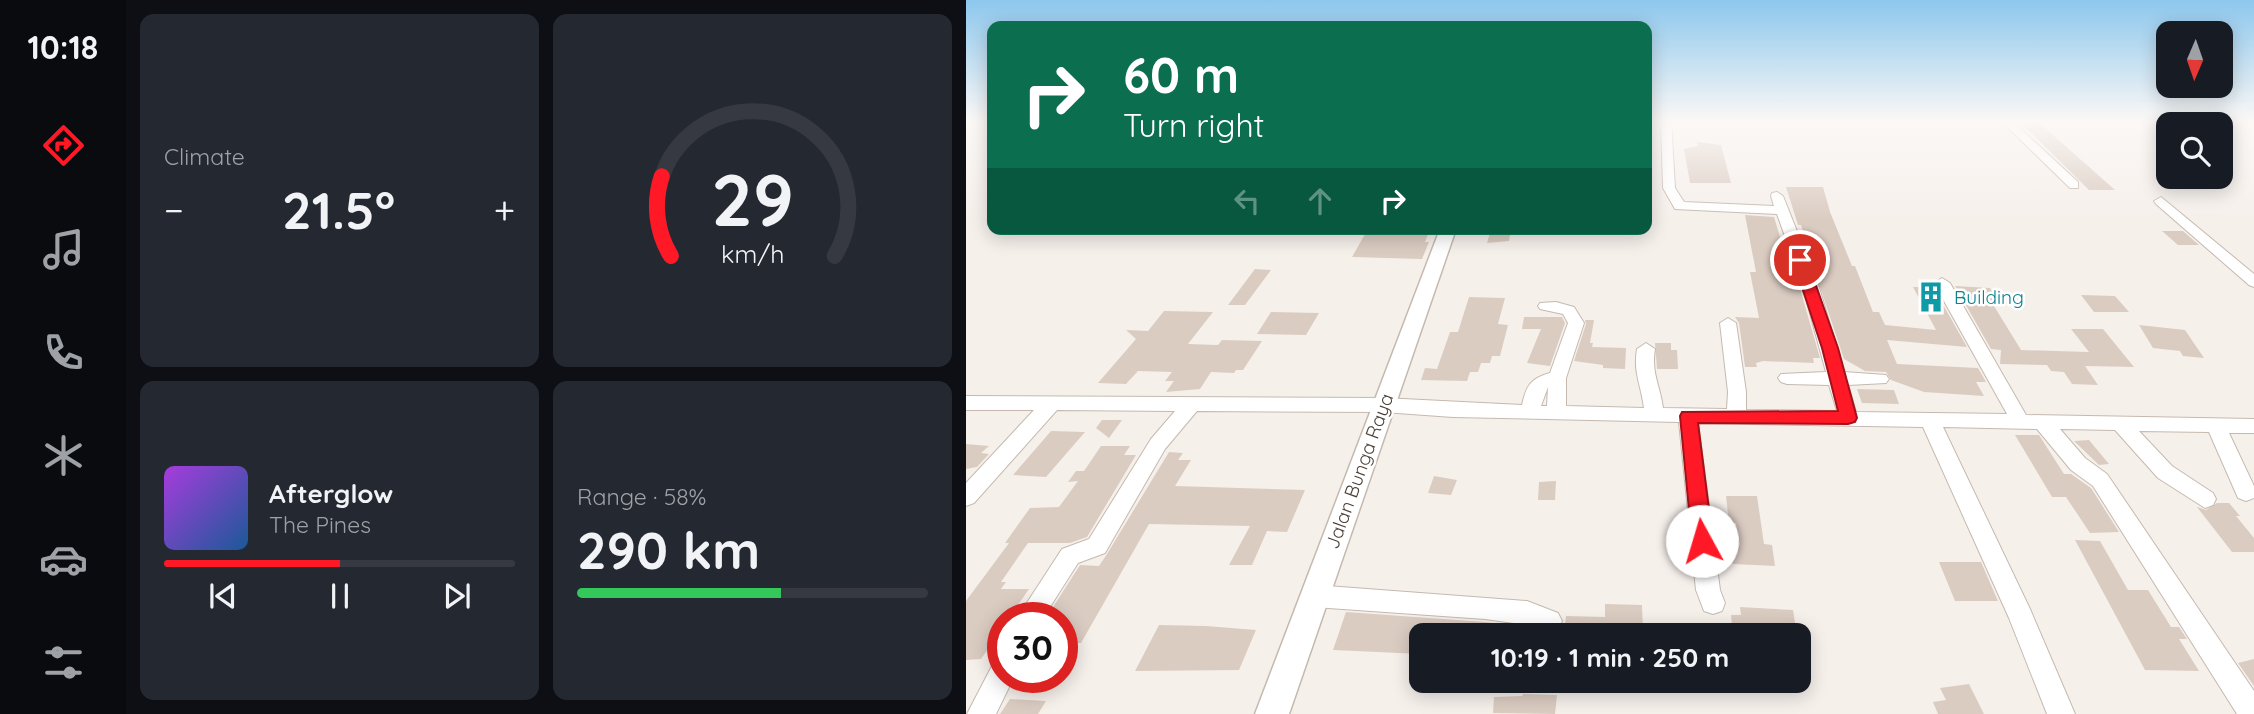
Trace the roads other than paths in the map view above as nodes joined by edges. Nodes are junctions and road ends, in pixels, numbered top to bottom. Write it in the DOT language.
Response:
graph roads {
  1 [pos="1667,153"];
  2 [pos="2040,153"];
  3 [pos="2074,185"];
  4 [pos="2161,201"];
  5 [pos="1446,235"];
  6 [pos="2254,282"];
  7 [pos="1942,284"];
  8 [pos="1546,306"];
  9 [pos="1728,323"];
  10 [pos="1646,349"];
  11 [pos="1558,378"];
  12 [pos="1787,378"];
  13 [pos="1838,378"];
  14 [pos="1880,379"];
  15 [pos="1053,402"];
  16 [pos="966,403"];
  17 [pos="1192,404"];
  18 [pos="1383,405"];
  19 [pos="1530,412"];
  20 [pos="1556,413"];
  21 [pos="1654,415"];
  22 [pos="1688,416"];
  23 [pos="1736,416"];
  24 [pos="1848,418"];
  25 [pos="1930,419"];
  26 [pos="2031,422"];
  27 [pos="2120,424"];
  28 [pos="2216,426"];
  29 [pos="2254,426"];
  30 [pos="2246,492"];
  31 [pos="966,497"];
  32 [pos="2205,499"];
  33 [pos="1314,596"];
  34 [pos="1040,602"];
  35 [pos="1713,603"];
  36 [pos="1549,621"];
  37 [pos="992,693"];
  38 [pos="981,714"];
  39 [pos="1272,714"];
  40 [pos="2061,714"];
  41 [pos="2253,714"];
  1 -- 13 [label="street"];
  2 -- 3 [label="street"];
  4 -- 6 [label="street"];
  5 -- 18 [label="street, Jalan Bunga Raya"];
  7 -- 26 [label="street"];
  8 -- 11 [label="street"];
  9 -- 23 [label="street"];
  10 -- 21 [label="street"];
  11 -- 19 [label="street"];
  11 -- 20 [label="street"];
  12 -- 13 [label="street"];
  13 -- 14 [label="street"];
  13 -- 24 [label="street"];
  15 -- 16 [label="street"];
  15 -- 17 [label="street"];
  15 -- 31 [label="street"];
  17 -- 18 [label="street"];
  17 -- 34 [label="street"];
  18 -- 19 [label="street"];
  18 -- 33 [label="street, Jalan Bunga Raya"];
  19 -- 20 [label="street"];
  20 -- 21 [label="street"];
  21 -- 22 [label="street"];
  22 -- 23 [label="street"];
  22 -- 35 [label="street"];
  23 -- 24 [label="street"];
  24 -- 25 [label="street"];
  25 -- 26 [label="street"];
  25 -- 40 [label="street"];
  26 -- 27 [label="street"];
  26 -- 41 [label="street"];
  27 -- 28 [label="street"];
  27 -- 32 [label="street"];
  28 -- 29 [label="street"];
  28 -- 30 [label="street"];
  33 -- 36 [label="street"];
  33 -- 39 [label="street, Jalan Bunga Raya"];
  37 -- 38 [label="street"];
}
